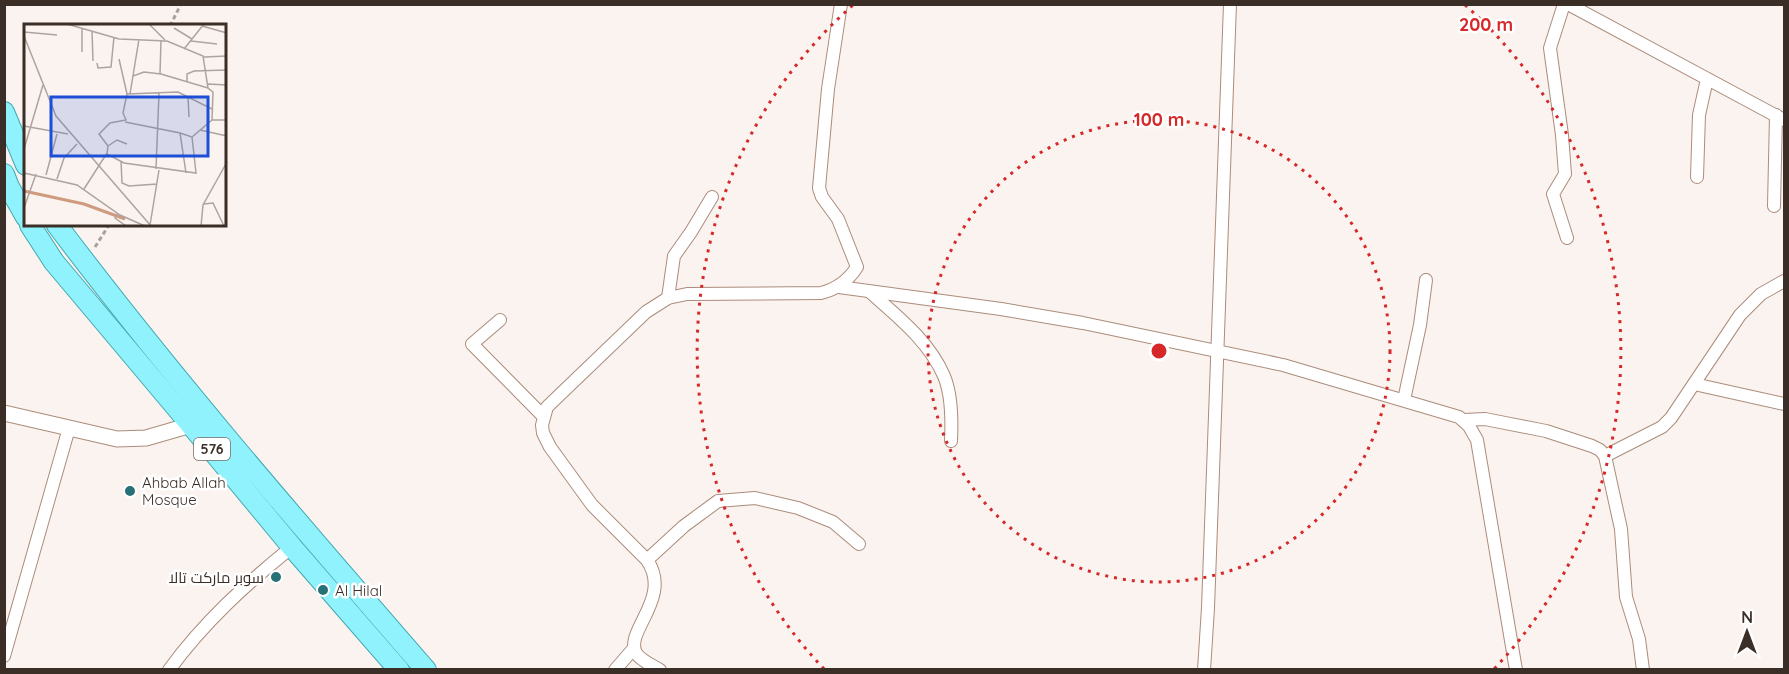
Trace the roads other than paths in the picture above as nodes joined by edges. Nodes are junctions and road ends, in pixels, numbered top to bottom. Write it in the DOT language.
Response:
graph roads {
  1 [pos="841,4"];
  2 [pos="1230,4"];
  3 [pos="1566,4"];
  4 [pos="1707,79"];
  5 [pos="4,112"];
  6 [pos="1780,118"];
  7 [pos="24,160"];
  8 [pos="4,174"];
  9 [pos="1697,177"];
  10 [pos="712,197"];
  11 [pos="1774,206"];
  12 [pos="24,213"];
  13 [pos="31,226"];
  14 [pos="58,226"];
  15 [pos="1567,238"];
  16 [pos="1426,280"];
  17 [pos="1785,281"];
  18 [pos="839,287"];
  19 [pos="869,291"];
  20 [pos="668,298"];
  21 [pos="500,320"];
  22 [pos="1216,351"];
  23 [pos="1694,384"];
  24 [pos="1404,400"];
  25 [pos="1785,404"];
  26 [pos="4,413"];
  27 [pos="543,416"];
  28 [pos="1464,420"];
  29 [pos="191,424"];
  30 [pos="69,428"];
  31 [pos="951,441"];
  32 [pos="1605,456"];
  33 [pos="859,544"];
  34 [pos="292,547"];
  35 [pos="647,560"];
  36 [pos="634,648"];
  37 [pos="4,656"];
  38 [pos="169,669"];
  39 [pos="399,669"];
  40 [pos="426,669"];
  41 [pos="615,669"];
  42 [pos="660,669"];
  43 [pos="1204,669"];
  44 [pos="1515,669"];
  45 [pos="1643,669"];
  1 -- 18 [label="street"];
  2 -- 22 [label="street"];
  3 -- 4 [label="street"];
  3 -- 15 [label="street"];
  4 -- 6 [label="street"];
  4 -- 9 [label="street"];
  5 -- 7 [label="main road"];
  6 -- 11 [label="street"];
  8 -- 12 [label="main road"];
  10 -- 20 [label="street"];
  13 -- 29 [label="main road, 576"];
  14 -- 40 [label="main road, 576"];
  16 -- 24 [label="street"];
  17 -- 23 [label="street"];
  18 -- 19 [label="street"];
  18 -- 20 [label="street"];
  19 -- 22 [label="street"];
  19 -- 31 [label="street"];
  20 -- 27 [label="street"];
  21 -- 27 [label="street"];
  22 -- 24 [label="street"];
  22 -- 43 [label="street"];
  23 -- 25 [label="street"];
  23 -- 32 [label="street"];
  24 -- 28 [label="street"];
  26 -- 30 [label="street"];
  27 -- 35 [label="street"];
  28 -- 32 [label="street"];
  28 -- 44 [label="street"];
  29 -- 30 [label="street"];
  29 -- 34 [label="main road, 576"];
  30 -- 37 [label="street"];
  32 -- 45 [label="street"];
  33 -- 35 [label="street"];
  34 -- 38 [label="street"];
  34 -- 39 [label="main road, 576"];
  35 -- 36 [label="street"];
  36 -- 41 [label="street"];
  36 -- 42 [label="street"];
}
